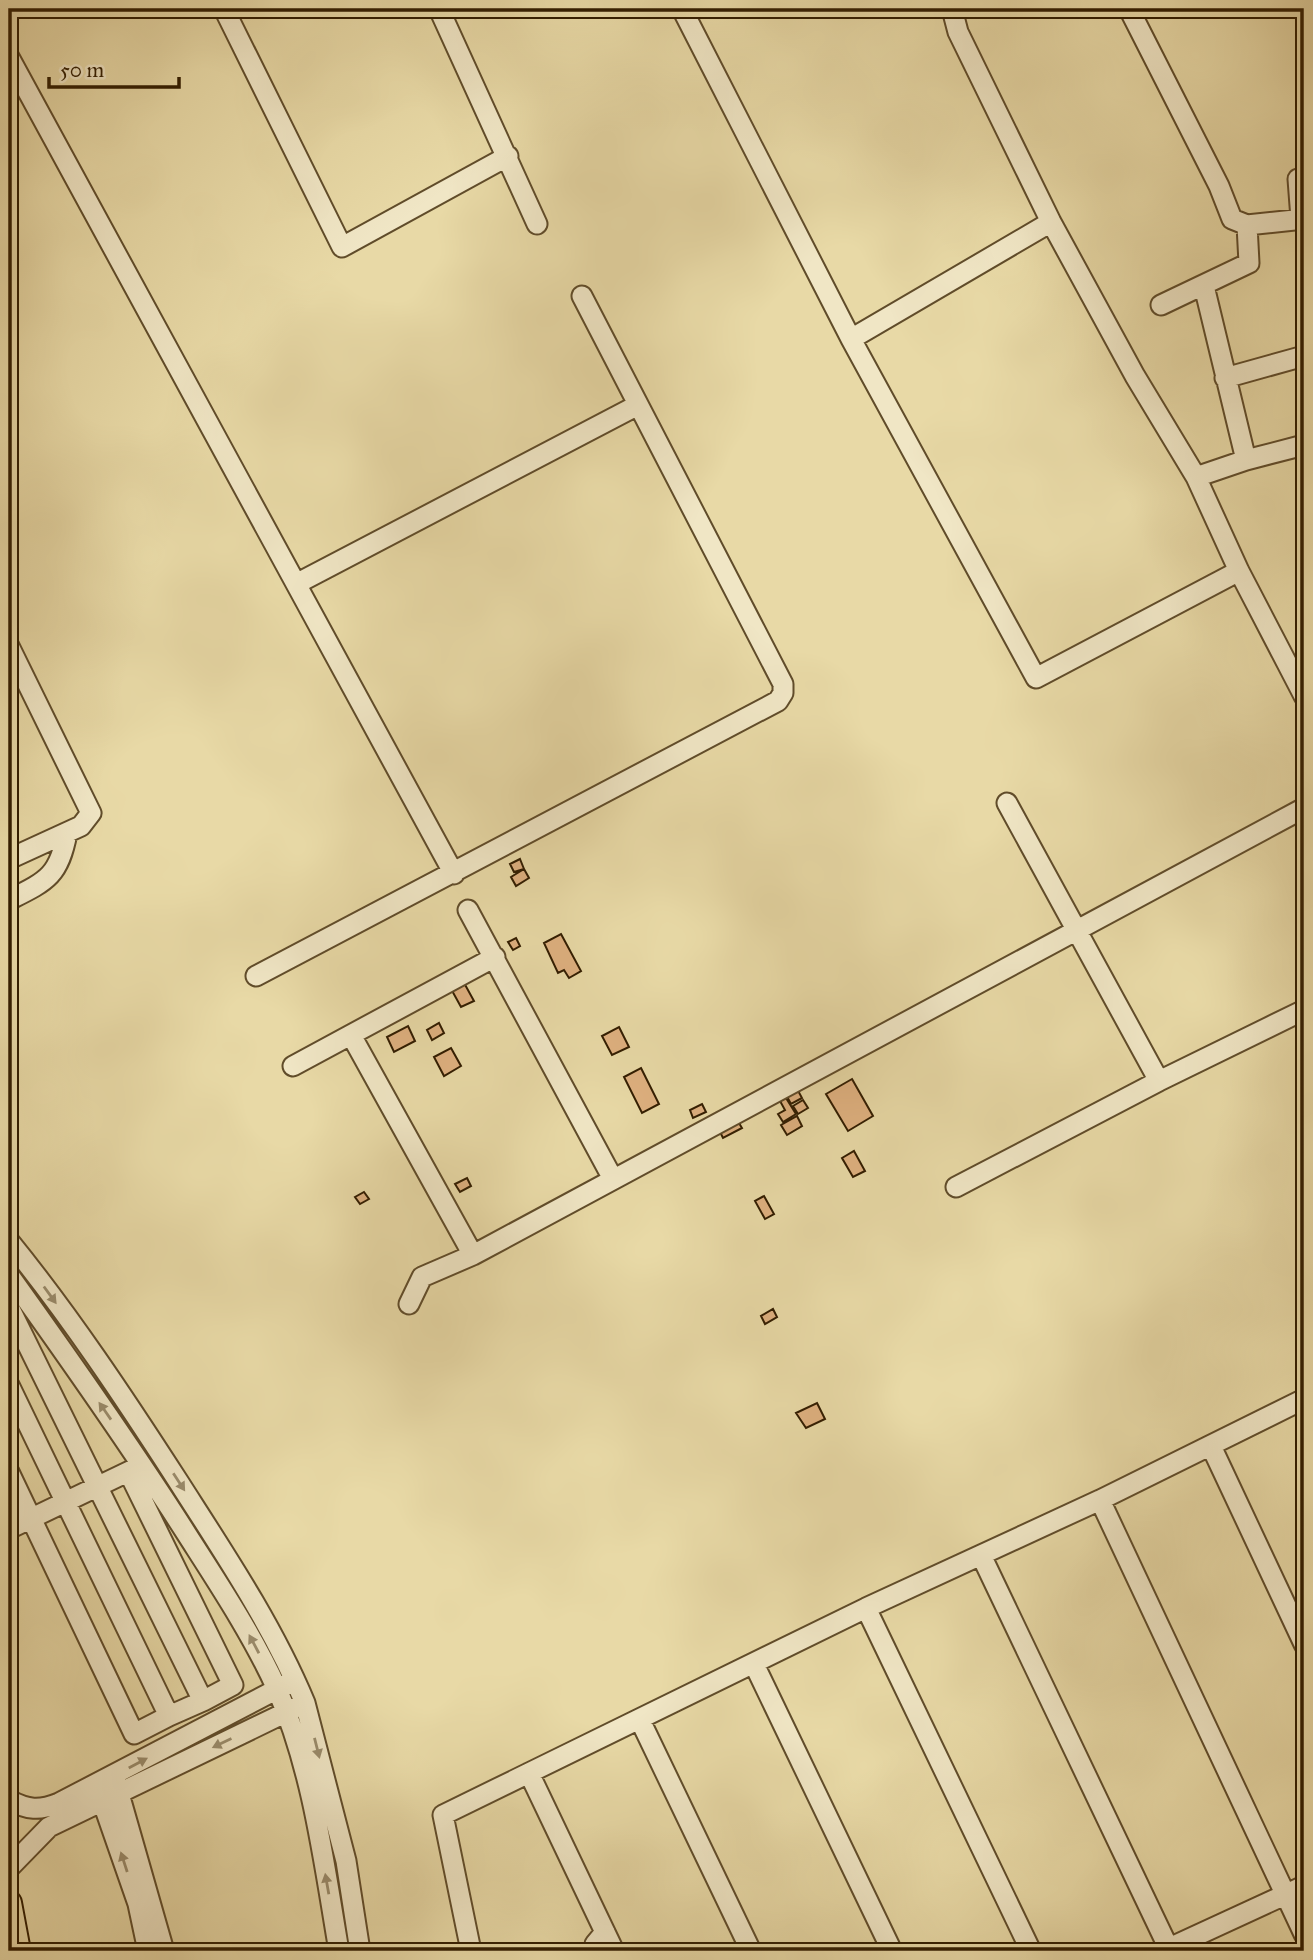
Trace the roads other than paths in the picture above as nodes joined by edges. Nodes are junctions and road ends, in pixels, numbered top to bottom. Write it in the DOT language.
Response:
graph roads {
  1 [pos="224,9"];
  2 [pos="439,9"];
  3 [pos="682,9"];
  4 [pos="952,9"];
  5 [pos="1129,9"];
  6 [pos="9,57"];
  7 [pos="508,156"];
  8 [pos="1304,179"];
  9 [pos="1303,219"];
  10 [pos="1051,222"];
  11 [pos="537,224"];
  12 [pos="1247,225"];
  13 [pos="1204,286"];
  14 [pos="582,296"];
  15 [pos="1161,305"];
  16 [pos="851,339"];
  17 [pos="1304,356"];
  18 [pos="1225,378"];
  19 [pos="638,405"];
  20 [pos="1304,445"];
  21 [pos="1246,460"];
  22 [pos="1196,477"];
  23 [pos="1239,570"];
  24 [pos="296,583"];
  25 [pos="9,646"];
  26 [pos="1304,696"];
  27 [pos="1007,803"];
  28 [pos="1304,808"];
  29 [pos="67,833"];
  30 [pos="9,859"];
  31 [pos="454,874"];
  32 [pos="9,900"];
  33 [pos="468,910"];
  34 [pos="1077,928"];
  35 [pos="495,957"];
  36 [pos="256,976"];
  37 [pos="1304,1010"];
  38 [pos="351,1035"];
  39 [pos="293,1066"];
  40 [pos="1158,1081"];
  41 [pos="613,1179"];
  42 [pos="956,1186"];
  43 [pos="9,1241"];
  44 [pos="473,1255"];
  45 [pos="9,1275"];
  46 [pos="410,1304"];
  47 [pos="9,1307"];
  48 [pos="9,1385"];
  49 [pos="1304,1399"];
  50 [pos="1210,1446"];
  51 [pos="136,1469"];
  52 [pos="9,1472"];
  53 [pos="97,1488"];
  54 [pos="1100,1500"];
  55 [pos="66,1503"];
  56 [pos="31,1518"];
  57 [pos="9,1529"];
  58 [pos="981,1555"];
  59 [pos="866,1608"];
  60 [pos="1304,1644"];
  61 [pos="754,1664"];
  62 [pos="296,1680"];
  63 [pos="277,1689"];
  64 [pos="203,1701"];
  65 [pos="305,1703"];
  66 [pos="285,1712"];
  67 [pos="169,1716"];
  68 [pos="640,1720"];
  69 [pos="529,1773"];
  70 [pos="108,1789"];
  71 [pos="9,1800"];
  72 [pos="9,1868"];
  73 [pos="1304,1886"];
  74 [pos="1286,1895"];
  75 [pos="9,1903"];
  76 [pos="605,1932"];
  77 [pos="1304,1934"];
  78 [pos="1167,1950"];
  79 [pos="18,1951"];
  80 [pos="148,1951"];
  81 [pos="164,1951"];
  82 [pos="339,1951"];
  83 [pos="360,1951"];
  84 [pos="471,1951"];
  85 [pos="596,1951"];
  86 [pos="614,1951"];
  87 [pos="751,1951"];
  88 [pos="892,1951"];
  89 [pos="1031,1951"];
  1 -- 7 [label="street"];
  2 -- 7 [label="street"];
  3 -- 16 [label="street"];
  4 -- 10 [label="street"];
  5 -- 12 [label="street"];
  6 -- 24 [label="street"];
  7 -- 11 [label="street"];
  8 -- 9 [label="street"];
  9 -- 12 [label="street"];
  10 -- 16 [label="street"];
  10 -- 22 [label="street"];
  12 -- 13 [label="street"];
  13 -- 15 [label="street"];
  13 -- 18 [label="street"];
  14 -- 19 [label="street"];
  16 -- 23 [label="street"];
  17 -- 18 [label="street"];
  18 -- 21 [label="street"];
  19 -- 24 [label="street"];
  19 -- 31 [label="street"];
  20 -- 21 [label="street"];
  21 -- 22 [label="street"];
  22 -- 23 [label="street"];
  23 -- 26 [label="street"];
  24 -- 31 [label="street"];
  25 -- 29 [label="street"];
  27 -- 34 [label="street"];
  28 -- 34 [label="street"];
  29 -- 30 [label="street"];
  29 -- 32 [label="street"];
  31 -- 36 [label="street"];
  33 -- 35 [label="street"];
  34 -- 40 [label="street"];
  34 -- 41 [label="street"];
  35 -- 38 [label="street"];
  35 -- 41 [label="street"];
  37 -- 40 [label="street"];
  38 -- 39 [label="street"];
  38 -- 44 [label="street"];
  40 -- 42 [label="street"];
  41 -- 44 [label="street"];
  43 -- 62 [label="street, one-way"];
  44 -- 46 [label="street"];
  51 -- 45 [label="street, one-way"];
  47 -- 53 [label="street"];
  48 -- 55 [label="street"];
  49 -- 50 [label="street"];
  50 -- 54 [label="street"];
  50 -- 60 [label="street"];
  51 -- 53 [label="street"];
  63 -- 51 [label="street, one-way"];
  51 -- 64 [label="street"];
  52 -- 56 [label="street"];
  53 -- 55 [label="street"];
  53 -- 64 [label="street"];
  54 -- 58 [label="street"];
  54 -- 74 [label="street"];
  55 -- 56 [label="street"];
  55 -- 67 [label="street"];
  56 -- 57 [label="street"];
  56 -- 67 [label="street"];
  58 -- 59 [label="street"];
  58 -- 78 [label="street"];
  59 -- 61 [label="street"];
  59 -- 89 [label="street"];
  61 -- 68 [label="street"];
  61 -- 88 [label="street"];
  62 -- 63 [label="street"];
  62 -- 65 [label="street"];
  63 -- 66 [label="street"];
  70 -- 63 [label="street, one-way"];
  64 -- 67 [label="street"];
  65 -- 66 [label="street"];
  65 -- 83 [label="street, one-way"];
  66 -- 70 [label="street, one-way"];
  82 -- 66 [label="street, one-way"];
  68 -- 69 [label="street"];
  68 -- 87 [label="street"];
  69 -- 76 [label="street"];
  69 -- 84 [label="street"];
  70 -- 71 [label="street"];
  70 -- 72 [label="street"];
  80 -- 70 [label="street, one-way"];
  70 -- 81 [label="street"];
  73 -- 74 [label="street"];
  74 -- 77 [label="street"];
  74 -- 78 [label="street"];
  75 -- 79 [label="main road"];
  76 -- 85 [label="street"];
  76 -- 86 [label="street"];
}
